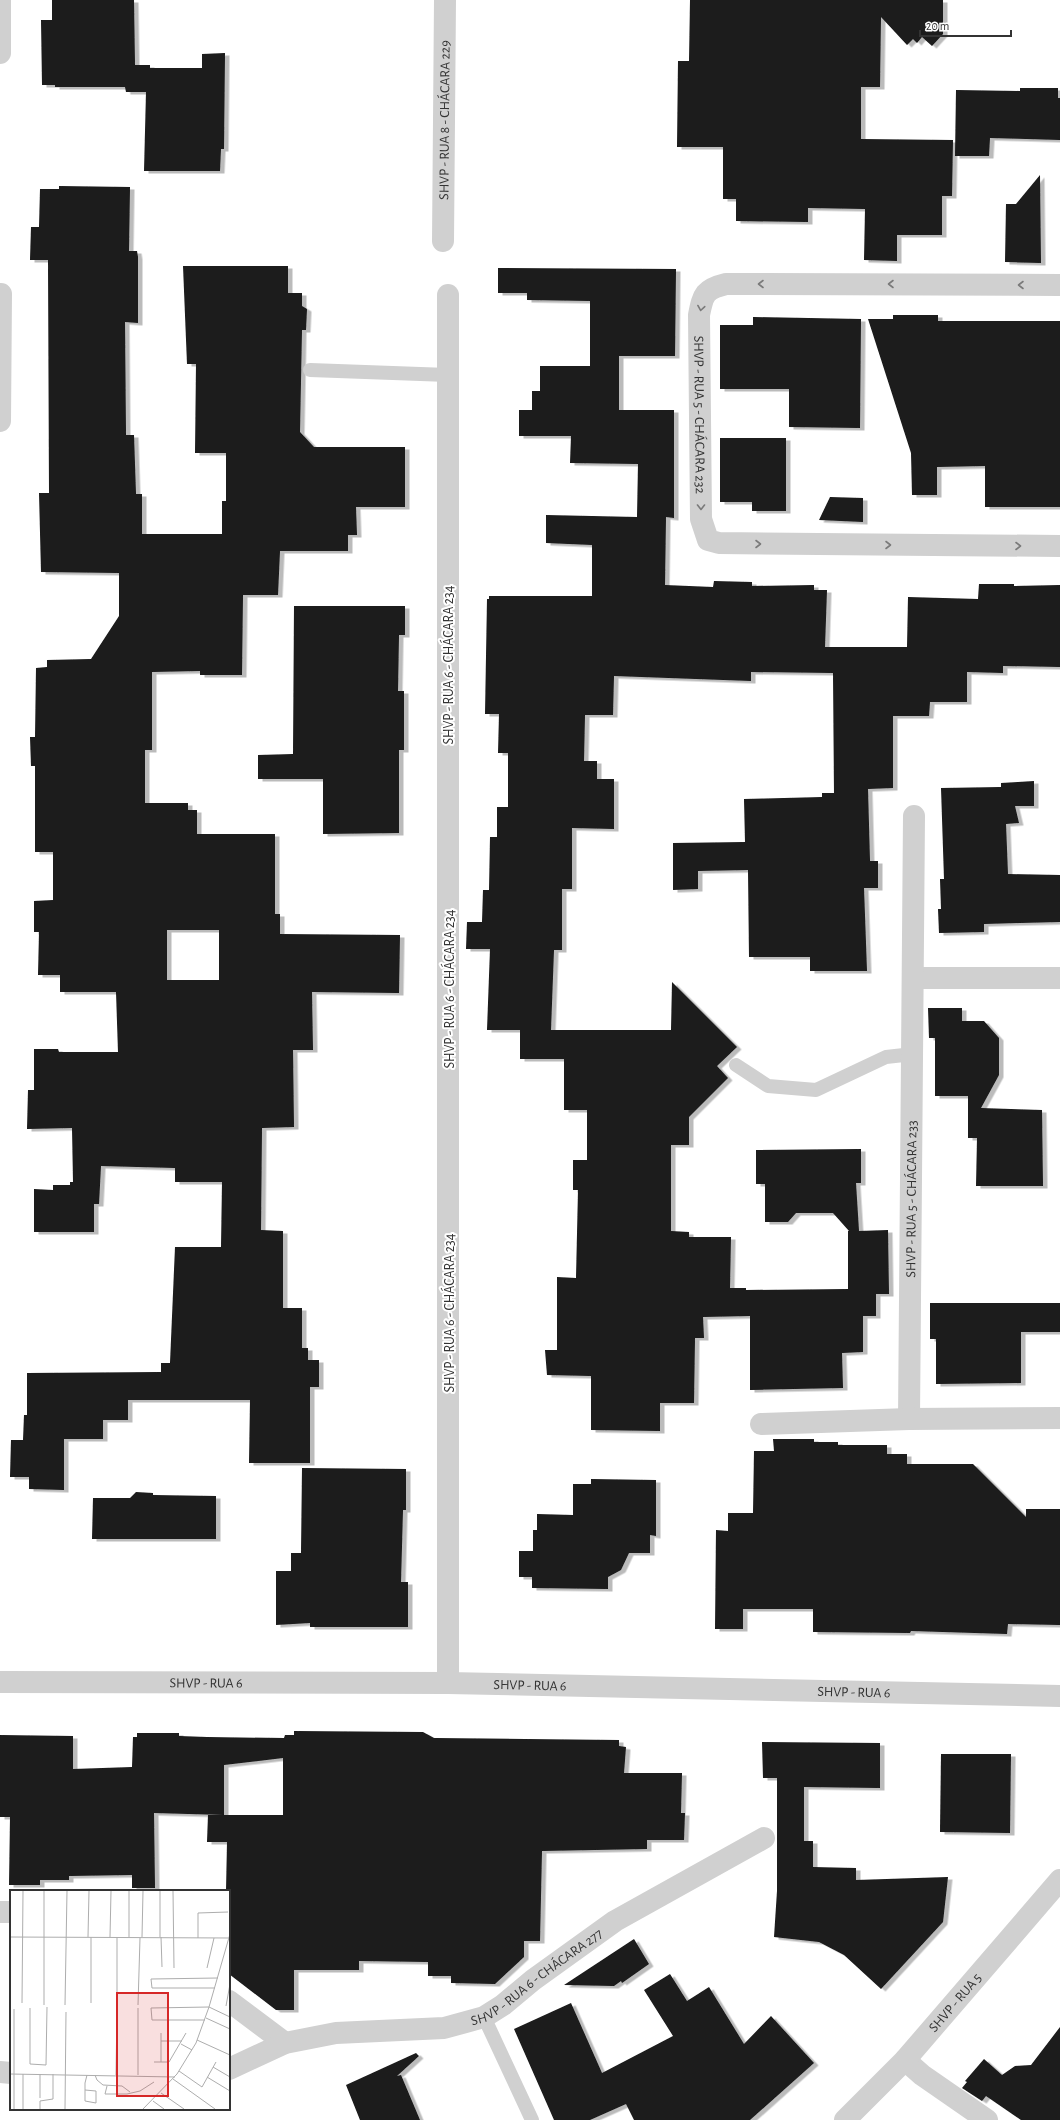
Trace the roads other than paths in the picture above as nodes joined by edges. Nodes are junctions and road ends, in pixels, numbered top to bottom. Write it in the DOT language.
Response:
graph roads {
  1 [pos="445,0"];
  2 [pos="0,1"];
  3 [pos="0,54"];
  4 [pos="443,241"];
  5 [pos="1060,285"];
  6 [pos="1,294"];
  7 [pos="448,295"];
  8 [pos="310,370"];
  9 [pos="448,376"];
  10 [pos="0,421"];
  11 [pos="1060,546"];
  12 [pos="914,816"];
  13 [pos="913,978"];
  14 [pos="1060,978"];
  15 [pos="913,1054"];
  16 [pos="736,1065"];
  17 [pos="1060,1418"];
  18 [pos="908,1420"];
  19 [pos="761,1424"];
  20 [pos="0,1682"];
  21 [pos="448,1683"];
  22 [pos="1060,1696"];
  23 [pos="764,1838"];
  24 [pos="1060,1880"];
  25 [pos="230,2002"];
  26 [pos="484,2016"];
  27 [pos="285,2043"];
  28 [pos="905,2060"];
  29 [pos="230,2069"];
  30 [pos="0,2072"];
  31 [pos="10,2073"];
  32 [pos="532,2120"];
  33 [pos="845,2120"];
  34 [pos="987,2120"];
  1 -- 4 [label="street, SHVP - RUA 8 - CHÁCARA 229"];
  2 -- 3 [label="street"];
  5 -- 11 [label="street, SHVP - RUA 5 - CHÁCARA 232, one-way"];
  6 -- 10 [label="street"];
  7 -- 9 [label="street, SHVP - RUA 6 - CHÁCARA 234"];
  8 -- 9 [label="lane"];
  9 -- 21 [label="street, SHVP - RUA 6 - CHÁCARA 234"];
  12 -- 13 [label="street, SHVP - RUA 5 - CHÁCARA 233"];
  13 -- 14 [label="street"];
  13 -- 15 [label="street, SHVP - RUA 5 - CHÁCARA 233"];
  15 -- 16 [label="lane"];
  15 -- 18 [label="street, SHVP - RUA 5 - CHÁCARA 233"];
  17 -- 18 [label="street"];
  18 -- 19 [label="street"];
  20 -- 21 [label="street, SHVP - RUA 6"];
  21 -- 22 [label="street, SHVP - RUA 6"];
  23 -- 26 [label="street, SHVP - RUA 6 - CHÁCARA 277"];
  24 -- 28 [label="street, SHVP - RUA 5"];
  25 -- 27 [label="street"];
  26 -- 27 [label="street, SHVP - RUA 6 - CHÁCARA 277"];
  26 -- 32 [label="lane"];
  27 -- 29 [label="street, SHVP - RUA 6 - CHÁCARA 277"];
  28 -- 33 [label="street, SHVP - RUA 5"];
  28 -- 34 [label="street"];
  30 -- 31 [label="street"];
}
